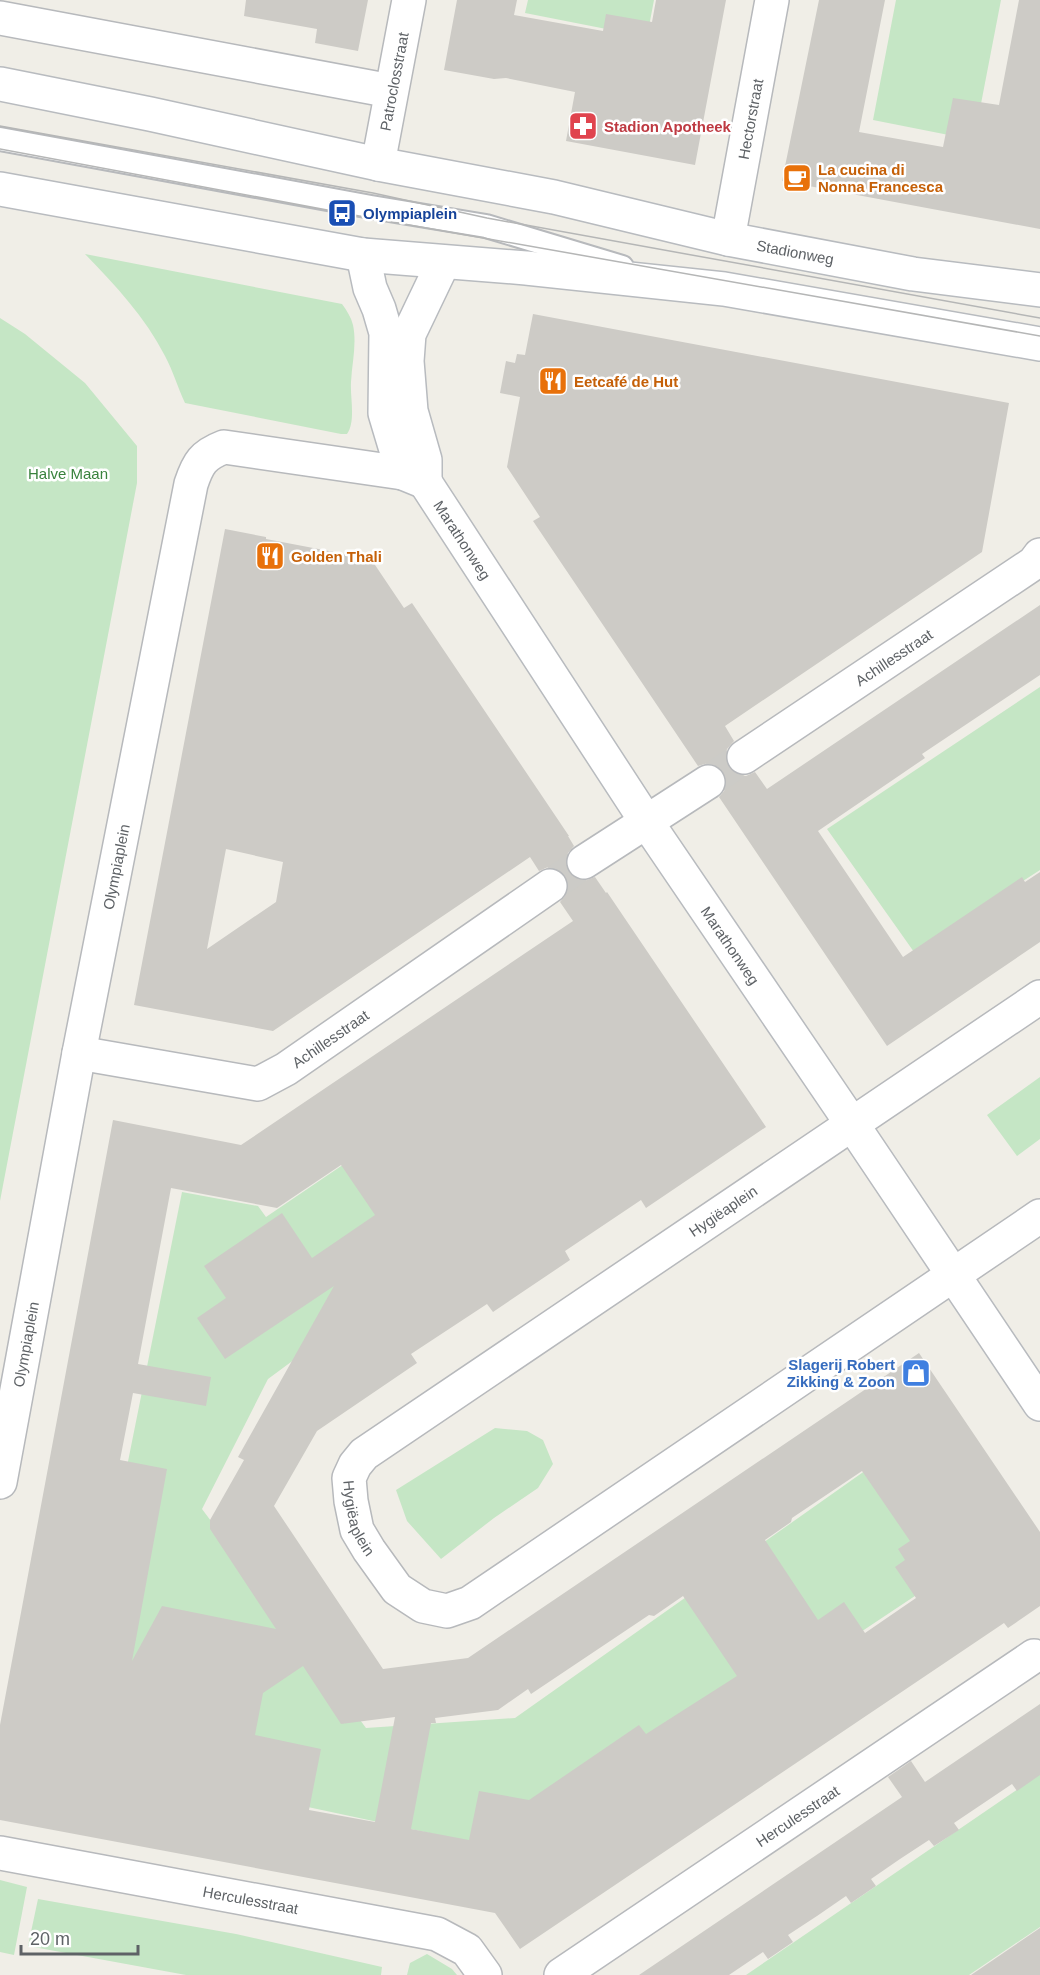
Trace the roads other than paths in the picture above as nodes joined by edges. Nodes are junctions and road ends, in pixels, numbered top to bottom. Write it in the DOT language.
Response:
graph roads {
  1 [pos="409,0"];
  2 [pos="772,0"];
  3 [pos="0,18"];
  4 [pos="0,84"];
  5 [pos="391,92"];
  6 [pos="0,139"];
  7 [pos="378,164"];
  8 [pos="0,189"];
  9 [pos="728,239"];
  10 [pos="363,255"];
  11 [pos="443,262"];
  12 [pos="670,282"];
  13 [pos="1040,290"];
  14 [pos="1040,344"];
  15 [pos="414,478"];
  16 [pos="1040,555"];
  17 [pos="744,757"];
  18 [pos="708,782"];
  19 [pos="646,821"];
  20 [pos="584,862"];
  21 [pos="550,886"];
  22 [pos="1040,997"];
  23 [pos="79,1053"];
  24 [pos="852,1124"];
  25 [pos="1040,1216"];
  26 [pos="953,1275"];
  27 [pos="1040,1404"];
  28 [pos="0,1482"];
  29 [pos="1034,1656"];
  30 [pos="0,1853"];
  31 [pos="485,1975"];
  32 [pos="561,1975"];
  1 -- 5 [label="street, Patroclosstraat"];
  2 -- 9 [label="street, Hectorstraat"];
  3 -- 5 [label="street"];
  4 -- 7 [label="street"];
  5 -- 7 [label="street, Patroclosstraat"];
  6 -- 12 [label="lane"];
  7 -- 9 [label="street, Stadionweg"];
  8 -- 10 [label="street"];
  9 -- 13 [label="street, Stadionweg"];
  10 -- 11 [label="street"];
  10 -- 15 [label="street"];
  11 -- 12 [label="street"];
  11 -- 15 [label="street"];
  12 -- 14 [label="street"];
  15 -- 19 [label="street, Marathonweg"];
  15 -- 23 [label="street, Olympiaplein"];
  16 -- 17 [label="street, Achillesstraat"];
  18 -- 19 [label="street"];
  19 -- 20 [label="street"];
  19 -- 24 [label="street, Marathonweg"];
  21 -- 23 [label="street, Achillesstraat"];
  22 -- 24 [label="street, Hygiëaplein"];
  23 -- 28 [label="street, Olympiaplein"];
  24 -- 26 [label="street, Marathonweg"];
  24 -- 26 [label="street, Hygiëaplein"];
  25 -- 26 [label="street, Hygiëaplein"];
  26 -- 27 [label="street, Marathonweg"];
  29 -- 32 [label="street, Herculesstraat"];
  30 -- 31 [label="street, Herculesstraat"];
}
